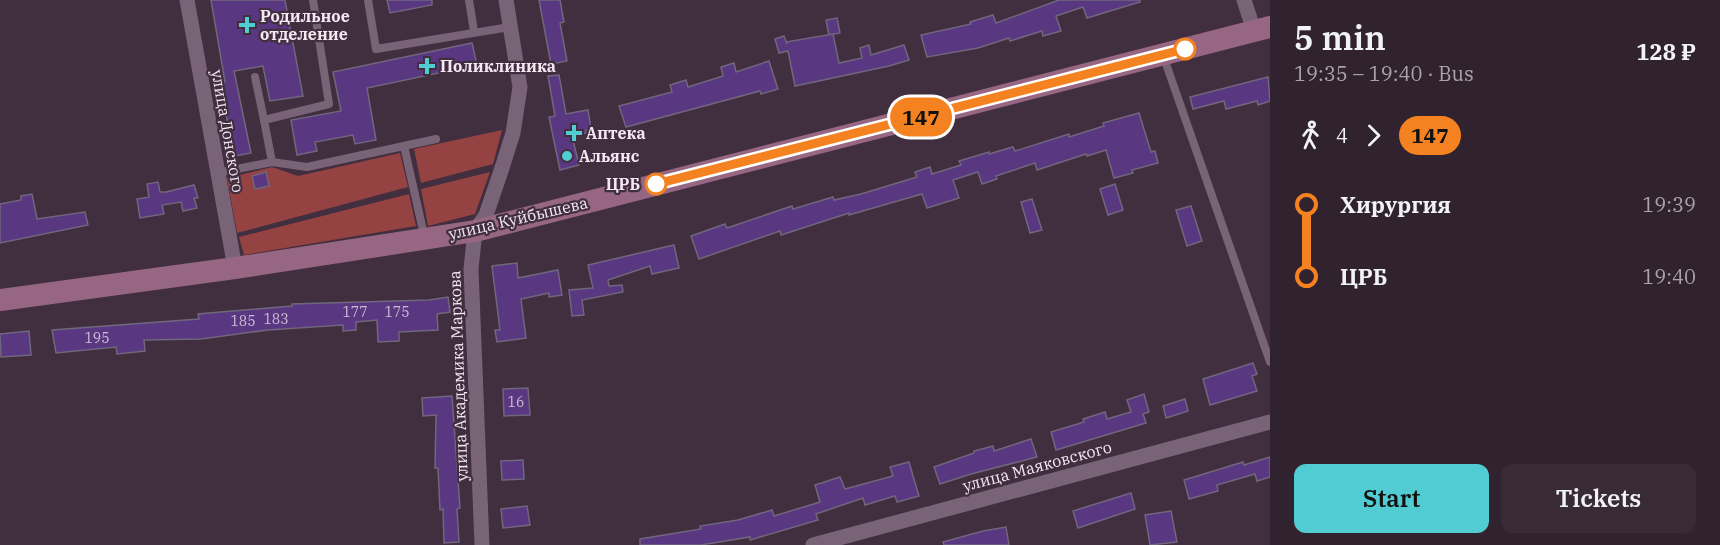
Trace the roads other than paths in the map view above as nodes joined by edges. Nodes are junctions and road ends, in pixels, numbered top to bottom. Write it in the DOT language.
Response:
graph roads {
  1 [pos="187,0"];
  2 [pos="313,0"];
  3 [pos="368,0"];
  4 [pos="469,0"];
  5 [pos="506,0"];
  6 [pos="1244,0"];
  7 [pos="510,27"];
  8 [pos="1262,29"];
  9 [pos="474,31"];
  10 [pos="1163,54"];
  11 [pos="255,77"];
  12 [pos="264,120"];
  13 [pos="436,139"];
  14 [pos="404,146"];
  15 [pos="272,162"];
  16 [pos="218,173"];
  17 [pos="475,231"];
  18 [pos="425,239"];
  19 [pos="235,268"];
  20 [pos="0,300"];
  21 [pos="1270,362"];
  22 [pos="1270,422"];
  23 [pos="482,545"];
  24 [pos="813,545"];
  1 -- 16 [label="street, улица Донского"];
  2 -- 12 [label="lane"];
  3 -- 9 [label="lane"];
  4 -- 9 [label="lane"];
  5 -- 7 [label="street, улица Академика Маркова"];
  6 -- 8 [label="street"];
  7 -- 9 [label="lane"];
  7 -- 17 [label="street, улица Академика Маркова"];
  8 -- 10 [label="street, улица Куйбышева"];
  10 -- 17 [label="street, улица Куйбышева"];
  10 -- 21 [label="lane"];
  11 -- 12 [label="lane"];
  12 -- 15 [label="lane"];
  13 -- 14 [label="lane"];
  14 -- 15 [label="lane"];
  14 -- 18 [label="lane"];
  15 -- 16 [label="lane"];
  16 -- 19 [label="street, улица Донского"];
  17 -- 18 [label="street, улица Куйбышева"];
  17 -- 23 [label="street, улица Академика Маркова"];
  18 -- 19 [label="street, улица Куйбышева"];
  19 -- 20 [label="street, улица Куйбышева"];
  22 -- 24 [label="street, улица Маяковского"];
}
